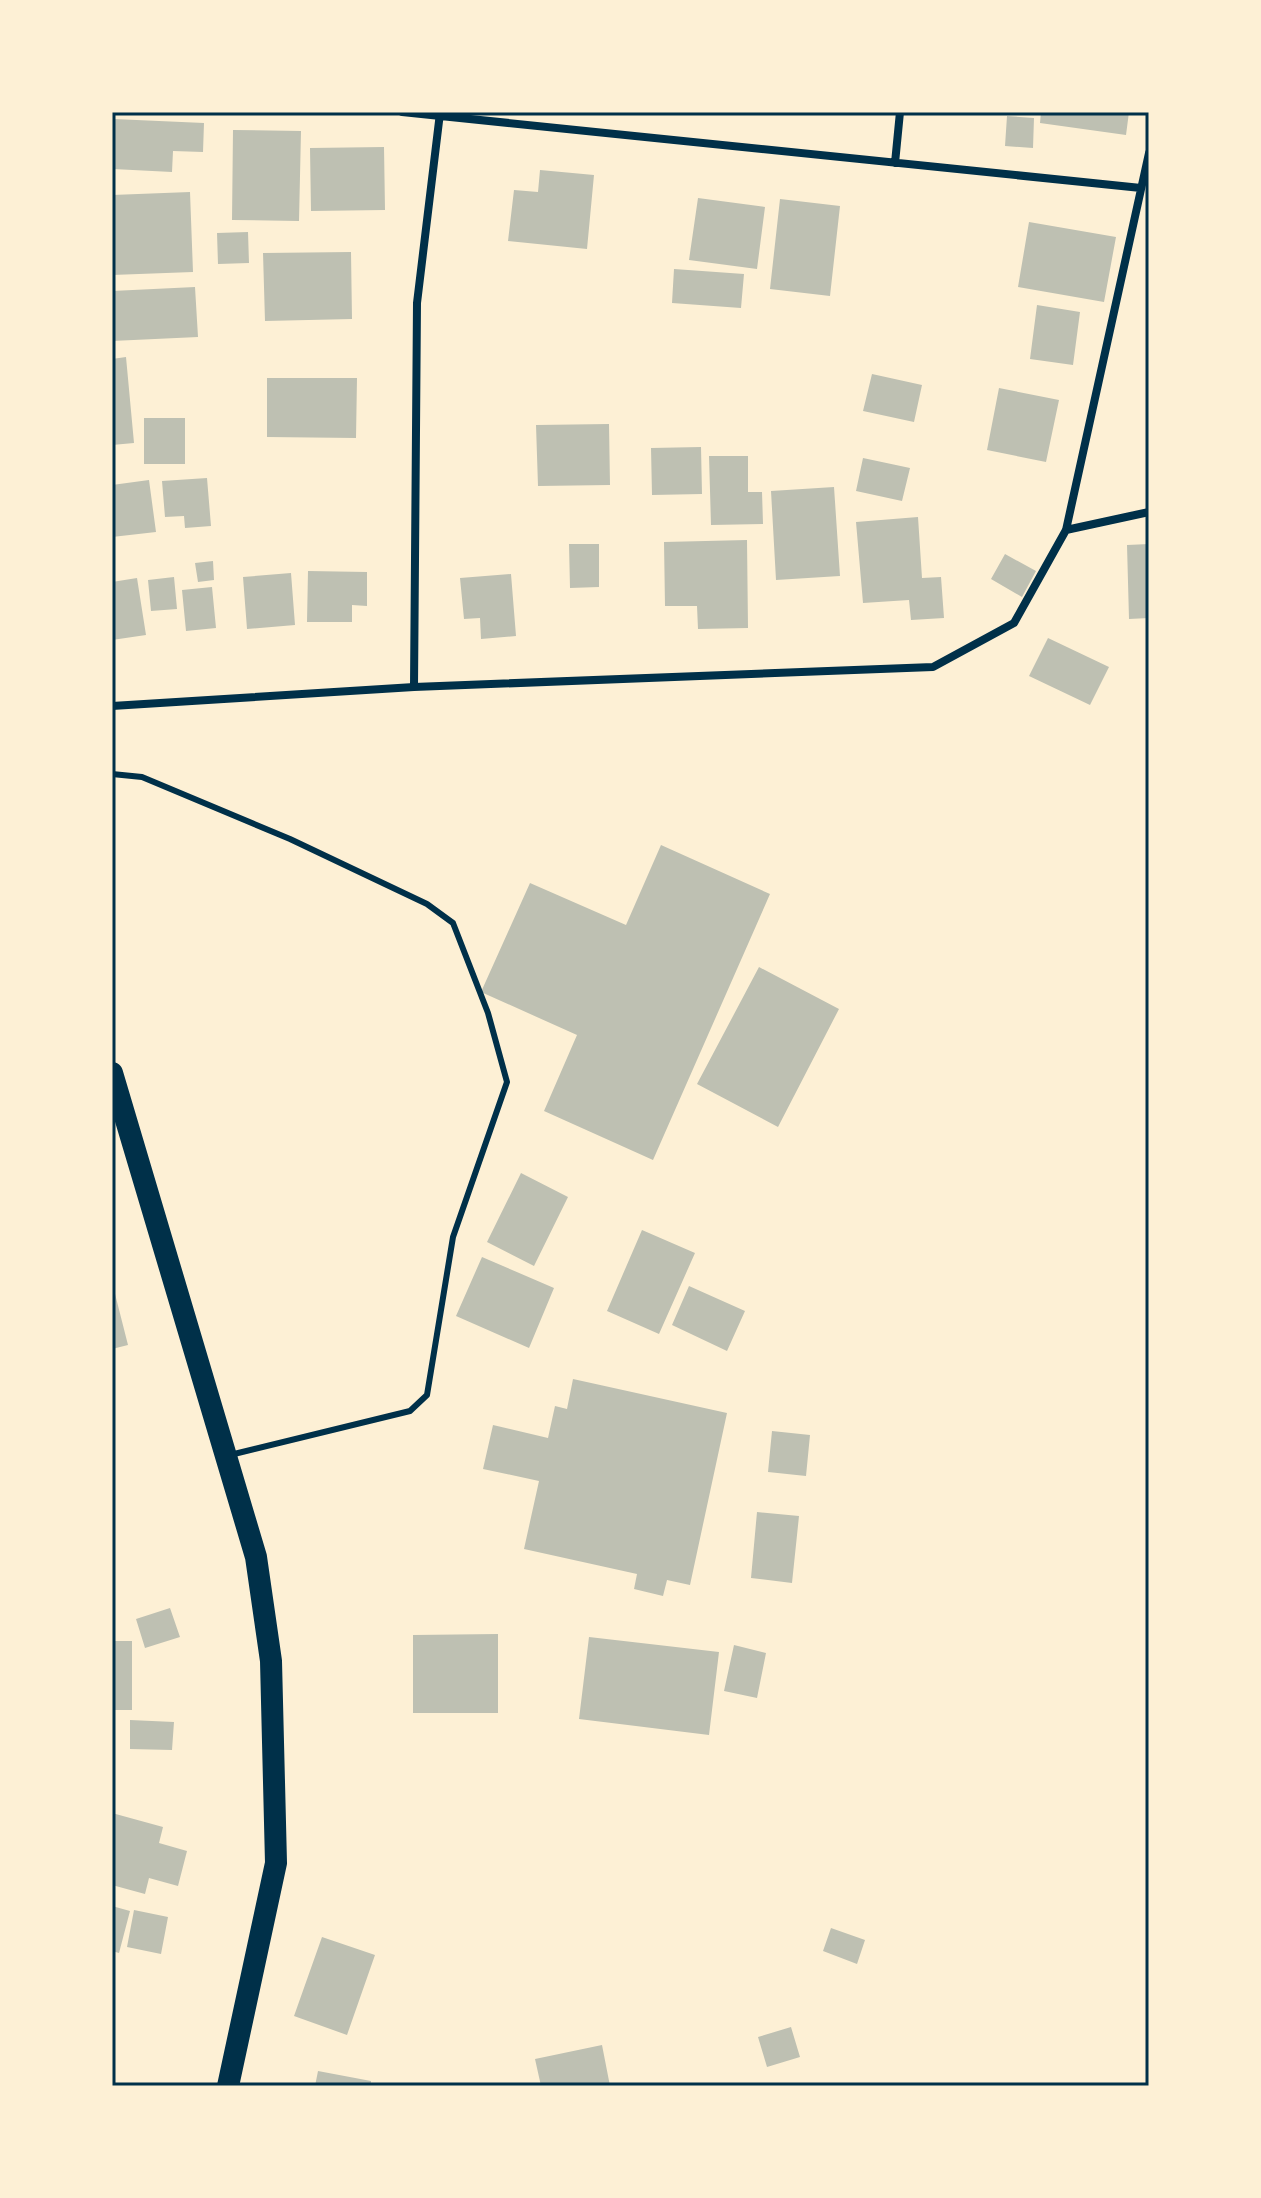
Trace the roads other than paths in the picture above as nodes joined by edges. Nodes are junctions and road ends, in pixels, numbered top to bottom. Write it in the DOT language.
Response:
graph roads {
  1 [pos="402,112"];
  2 [pos="900,112"];
  3 [pos="440,114"];
  4 [pos="1149,153"];
  5 [pos="895,163"];
  6 [pos="1141,188"];
  7 [pos="1149,512"];
  8 [pos="1066,530"];
  9 [pos="414,687"];
  10 [pos="112,706"];
  11 [pos="112,774"];
  12 [pos="112,1073"];
  13 [pos="227,1456"];
  14 [pos="228,2086"];
  1 -- 3 [label="street"];
  2 -- 5 [label="street"];
  3 -- 5 [label="street"];
  3 -- 9 [label="street"];
  4 -- 6 [label="street"];
  5 -- 6 [label="street"];
  6 -- 8 [label="street"];
  7 -- 8 [label="street"];
  8 -- 9 [label="street"];
  9 -- 10 [label="street"];
  11 -- 13 [label="lane"];
  12 -- 13 [label="highway"];
  13 -- 14 [label="highway"];
}
